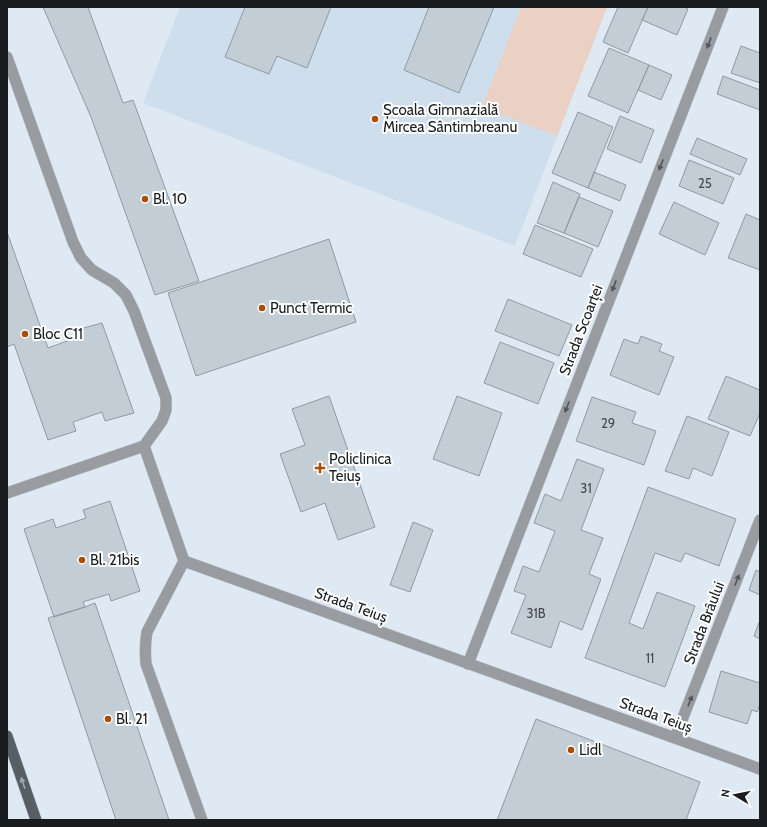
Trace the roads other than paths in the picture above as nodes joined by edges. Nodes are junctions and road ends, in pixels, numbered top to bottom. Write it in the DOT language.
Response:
graph roads {
  1 [pos="723,7"];
  2 [pos="7,57"];
  3 [pos="144,446"];
  4 [pos="7,493"];
  5 [pos="760,520"];
  6 [pos="184,561"];
  7 [pos="468,664"];
  8 [pos="7,736"];
  9 [pos="676,738"];
  10 [pos="760,769"];
  11 [pos="36,820"];
  12 [pos="202,820"];
  1 -- 7 [label="street, Strada Scoarței, one-way"];
  2 -- 3 [label="street"];
  3 -- 4 [label="street"];
  3 -- 6 [label="street"];
  9 -- 5 [label="street, Strada Brâului, one-way"];
  6 -- 7 [label="street, Strada Teiuș"];
  6 -- 12 [label="street"];
  7 -- 9 [label="street, Strada Teiuș"];
  11 -- 8 [label="main road, one-way"];
  9 -- 10 [label="street, Strada Teiuș"];
}
